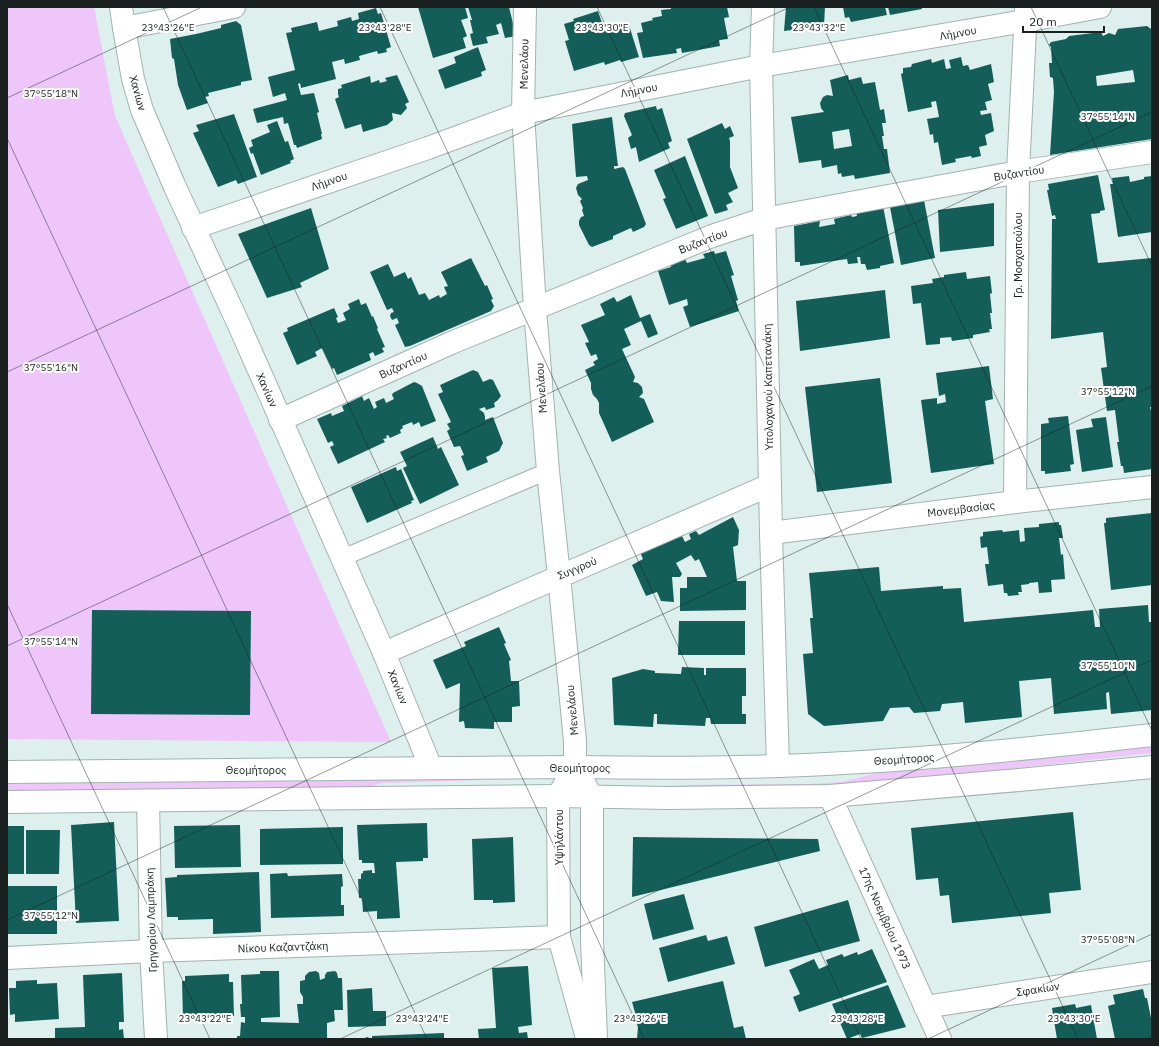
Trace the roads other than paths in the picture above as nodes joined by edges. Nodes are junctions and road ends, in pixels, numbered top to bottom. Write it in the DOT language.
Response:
graph roads {
  1 [pos="121,7"];
  2 [pos="234,7"];
  3 [pos="524,7"];
  4 [pos="763,7"];
  5 [pos="1100,7"];
  6 [pos="1025,14"];
  7 [pos="124,28"];
  8 [pos="760,66"];
  9 [pos="523,113"];
  10 [pos="1152,152"];
  11 [pos="1018,172"];
  12 [pos="764,219"];
  13 [pos="193,228"];
  14 [pos="535,310"];
  15 [pos="280,420"];
  16 [pos="548,471"];
  17 [pos="770,485"];
  18 [pos="1152,487"];
  19 [pos="1015,502"];
  20 [pos="771,532"];
  21 [pos="342,558"];
  22 [pos="559,576"];
  23 [pos="384,653"];
  24 [pos="1152,735"];
  25 [pos="778,766"];
  26 [pos="1152,766"];
  27 [pos="575,767"];
  28 [pos="431,768"];
  29 [pos="7,772"];
  30 [pos="558,796"];
  31 [pos="830,796"];
  32 [pos="592,797"];
  33 [pos="148,801"];
  34 [pos="7,802"];
  35 [pos="559,938"];
  36 [pos="151,951"];
  37 [pos="7,958"];
  38 [pos="1152,972"];
  39 [pos="925,1007"];
  40 [pos="156,1039"];
  41 [pos="587,1039"];
  42 [pos="596,1039"];
  43 [pos="940,1039"];
  1 -- 7 [label="street, Χανίων"];
  2 -- 7 [label="street"];
  3 -- 9 [label="street, Μενελάου"];
  4 -- 8 [label="street, Υπολοχαγού Καπετανάκη"];
  5 -- 6 [label="street, Λήμνου"];
  6 -- 8 [label="street, Λήμνου"];
  6 -- 11 [label="street, Γρ. Μοσχοπούλου"];
  7 -- 13 [label="street, Χανίων"];
  8 -- 9 [label="street, Λήμνου"];
  8 -- 12 [label="street, Υπολοχαγού Καπετανάκη"];
  9 -- 13 [label="street, Λήμνου"];
  9 -- 14 [label="street, Μενελάου"];
  10 -- 11 [label="street, Βυζαντίου"];
  11 -- 12 [label="street, Βυζαντίου"];
  11 -- 19 [label="street, Γρ. Μοσχοπούλου"];
  12 -- 14 [label="street, Βυζαντίου"];
  12 -- 17 [label="street, Υπολοχαγού Καπετανάκη"];
  13 -- 15 [label="street, Χανίων"];
  14 -- 15 [label="street, Βυζαντίου"];
  14 -- 16 [label="street, Μενελάου"];
  15 -- 21 [label="street, Χανίων"];
  16 -- 21 [label="lane"];
  16 -- 22 [label="street, Μενελάου"];
  17 -- 20 [label="street, Υπολοχαγού Καπετανάκη"];
  17 -- 22 [label="street, Συγγρού"];
  18 -- 19 [label="street, Μονεμβασίας"];
  19 -- 20 [label="street, Μονεμβασίας"];
  20 -- 25 [label="street, Υπολοχαγού Καπετανάκη"];
  21 -- 23 [label="street, Χανίων"];
  22 -- 23 [label="street, Συγγρού"];
  22 -- 27 [label="street, Μενελάου"];
  23 -- 28 [label="street, Χανίων"];
  24 -- 25 [label="street, Θεομήτορος"];
  25 -- 27 [label="street, Θεομήτορος"];
  26 -- 31 [label="street"];
  27 -- 28 [label="street, Θεομήτορος"];
  27 -- 30 [label="street, Υψηλάντου"];
  27 -- 32 [label="street"];
  28 -- 29 [label="street, Θεομήτορος"];
  30 -- 32 [label="street"];
  30 -- 33 [label="street"];
  30 -- 35 [label="street, Υψηλάντου"];
  31 -- 32 [label="street"];
  31 -- 39 [label="street, 17ης Νοεμβρίου 1973"];
  32 -- 42 [label="street"];
  33 -- 34 [label="street"];
  33 -- 36 [label="street, Γρηγορίου Λαμπράκη"];
  35 -- 36 [label="street, Νίκου Καζαντζάκη"];
  35 -- 41 [label="street, Υψηλάντου"];
  36 -- 37 [label="street, Νίκου Καζαντζάκη"];
  36 -- 40 [label="street, Γρηγορίου Λαμπράκη"];
  38 -- 39 [label="street, Σφακίων"];
  39 -- 43 [label="street, 17ης Νοεμβρίου 1973"];
}
